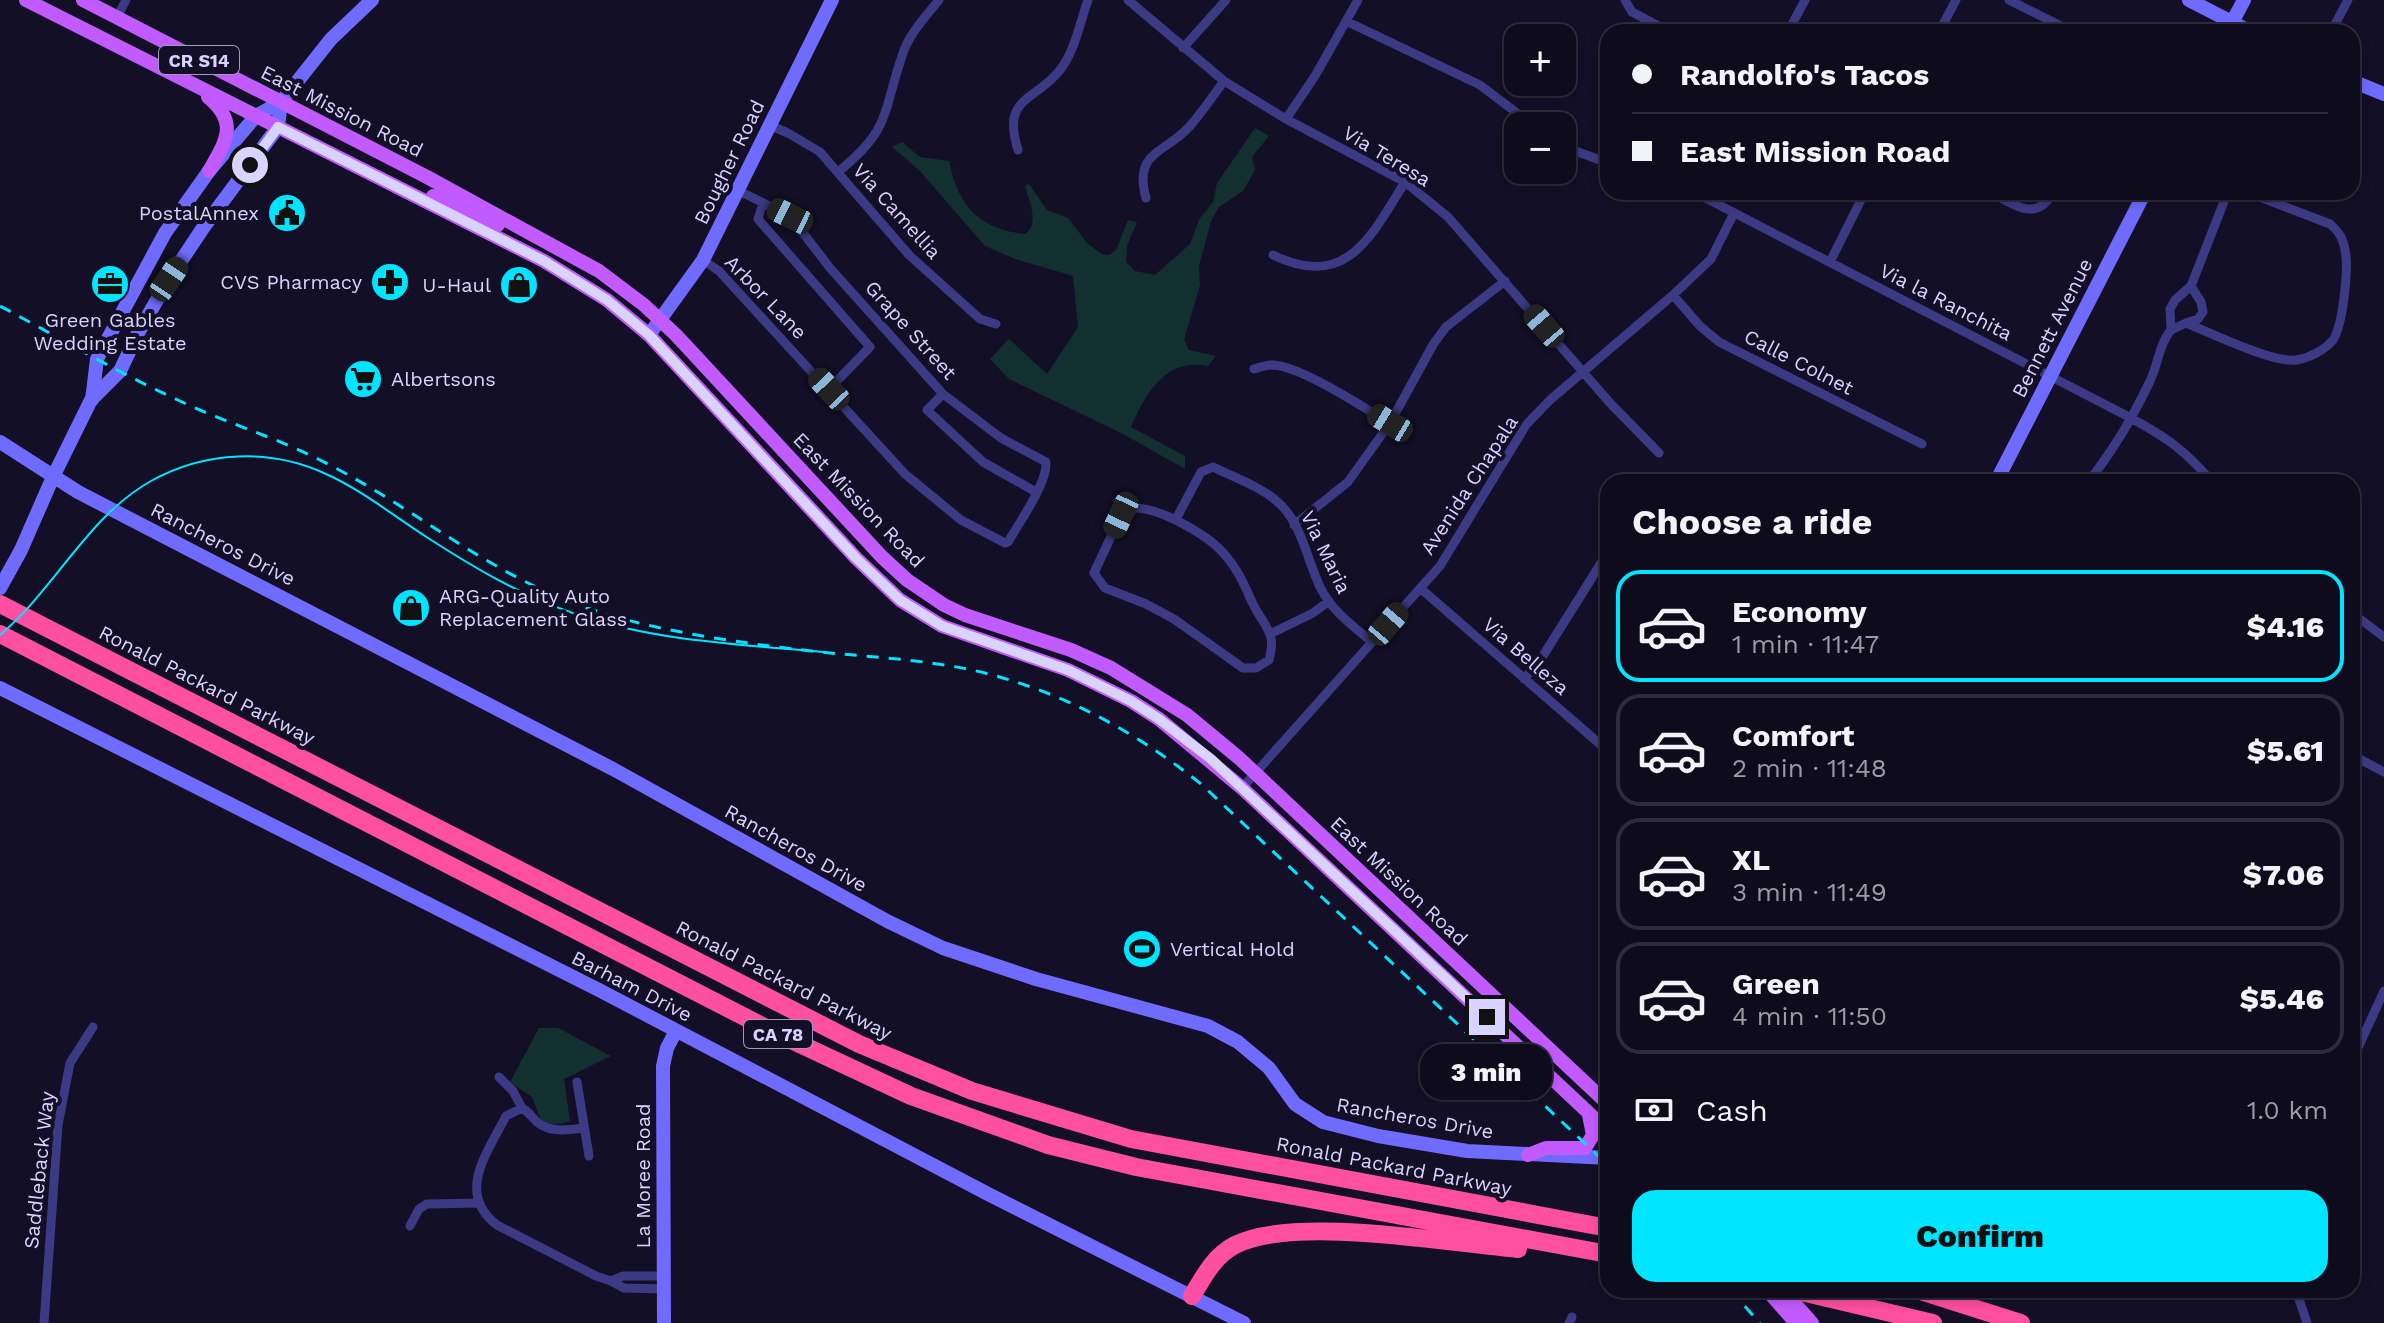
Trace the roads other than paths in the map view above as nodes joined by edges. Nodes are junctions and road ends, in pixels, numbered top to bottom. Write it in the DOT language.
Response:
graph roads {
  1 [pos="26,0"];
  2 [pos="83,0"];
  3 [pos="126,0"];
  4 [pos="372,0"];
  5 [pos="832,0"];
  6 [pos="939,0"];
  7 [pos="1088,0"];
  8 [pos="1128,0"];
  9 [pos="1226,0"];
  10 [pos="1358,0"];
  11 [pos="1625,0"];
  12 [pos="1805,0"];
  13 [pos="1956,0"];
  14 [pos="2009,0"];
  15 [pos="2189,0"];
  16 [pos="2244,0"];
  17 [pos="2348,0"];
  18 [pos="117,17"];
  19 [pos="1348,22"];
  20 [pos="1655,24"];
  21 [pos="1792,24"];
  22 [pos="1943,24"];
  23 [pos="2057,24"];
  24 [pos="2225,24"];
  25 [pos="2232,24"];
  26 [pos="2335,24"];
  27 [pos="1183,48"];
  28 [pos="186,80"];
  29 [pos="1224,81"];
  30 [pos="2360,84"];
  31 [pos="2384,94"];
  32 [pos="281,102"];
  33 [pos="1516,112"];
  34 [pos="256,116"];
  35 [pos="1286,119"];
  36 [pos="769,125"];
  37 [pos="278,127"];
  38 [pos="1018,150"];
  39 [pos="1576,151"];
  40 [pos="1600,160"];
  41 [pos="209,171"];
  42 [pos="838,172"];
  43 [pos="1405,182"];
  44 [pos="399,189"];
  45 [pos="737,190"];
  46 [pos="1146,198"];
  47 [pos="1709,200"];
  48 [pos="1861,200"];
  49 [pos="2006,200"];
  50 [pos="2049,200"];
  51 [pos="2141,200"];
  52 [pos="2225,200"];
  53 [pos="2267,200"];
  54 [pos="763,203"];
  55 [pos="1734,213"];
  56 [pos="544,239"];
  57 [pos="1273,255"];
  58 [pos="703,260"];
  59 [pos="1830,262"];
  60 [pos="1505,281"];
  61 [pos="2191,286"];
  62 [pos="1673,295"];
  63 [pos="660,320"];
  64 [pos="2186,323"];
  65 [pos="996,324"];
  66 [pos="2171,330"];
  67 [pos="649,335"];
  68 [pos="1254,369"];
  69 [pos="1583,371"];
  70 [pos="2050,376"];
  71 [pos="829,389"];
  72 [pos="943,394"];
  73 [pos="91,400"];
  74 [pos="2131,418"];
  75 [pos="1390,423"];
  76 [pos="0,442"];
  77 [pos="1922,444"];
  78 [pos="1659,453"];
  79 [pos="2000,474"];
  80 [pos="2094,474"];
  81 [pos="2205,474"];
  82 [pos="53,477"];
  83 [pos="1036,492"];
  84 [pos="1176,519"];
  85 [pos="1294,525"];
  86 [pos="1600,565"];
  87 [pos="0,588"];
  88 [pos="1420,588"];
  89 [pos="0,601"];
  90 [pos="1329,601"];
  91 [pos="2360,619"];
  92 [pos="1272,633"];
  93 [pos="5,637"];
  94 [pos="2384,637"];
  95 [pos="1372,642"];
  96 [pos="1524,679"];
  97 [pos="0,688"];
  98 [pos="1600,744"];
  99 [pos="2360,759"];
  100 [pos="2384,772"];
  101 [pos="1255,773"];
  102 [pos="1242,788"];
  103 [pos="1422,957"];
  104 [pos="1463,968"];
  105 [pos="2384,991"];
  106 [pos="93,1027"];
  107 [pos="676,1031"];
  108 [pos="2360,1044"];
  109 [pos="499,1077"];
  110 [pos="577,1082"];
  111 [pos="1600,1096"];
  112 [pos="522,1108"];
  113 [pos="1587,1111"];
  114 [pos="1600,1123"];
  115 [pos="584,1128"];
  116 [pos="1528,1155"];
  117 [pos="589,1156"];
  118 [pos="1600,1158"];
  119 [pos="478,1203"];
  120 [pos="410,1226"];
  121 [pos="1600,1227"];
  122 [pos="1600,1254"];
  123 [pos="1600,1254"];
  124 [pos="664,1282"];
  125 [pos="1192,1296"];
  126 [pos="1774,1298"];
  127 [pos="1790,1298"];
  128 [pos="1832,1298"];
  129 [pos="1942,1298"];
  130 [pos="2299,1298"];
  131 [pos="44,1323"];
  132 [pos="664,1323"];
  133 [pos="1244,1323"];
  134 [pos="1796,1323"];
  135 [pos="1812,1323"];
  136 [pos="1933,1323"];
  137 [pos="2021,1323"];
  138 [pos="2307,1323"];
  1 -- 28 [label="main road, East Mission Road / CR S14"];
  2 -- 18 [label="main road, East Mission Road / CR S14"];
  3 -- 18 [label="street"];
  4 -- 32 [label="street"];
  5 -- 36 [label="street, Bougher Road"];
  6 -- 42 [label="street"];
  7 -- 38 [label="street"];
  8 -- 27 [label="street, Via Teresa"];
  9 -- 27 [label="street"];
  10 -- 19 [label="street"];
  11 -- 20 [label="street"];
  12 -- 21 [label="street"];
  13 -- 22 [label="street"];
  14 -- 23 [label="street"];
  15 -- 24 [label="street"];
  16 -- 25 [label="street"];
  17 -- 26 [label="street"];
  18 -- 32 [label="main road, East Mission Road / CR S14"];
  19 -- 33 [label="street"];
  19 -- 35 [label="street"];
  27 -- 29 [label="street, Via Teresa"];
  28 -- 34 [label="main road, East Mission Road / CR S14"];
  28 -- 41 [label="main road"];
  29 -- 35 [label="street, Via Teresa"];
  29 -- 46 [label="street"];
  30 -- 31 [label="street"];
  32 -- 34 [label="street"];
  32 -- 37 [label="street"];
  32 -- 56 [label="main road, East Mission Road / CR S14"];
  34 -- 37 [label="main road, East Mission Road / CR S14"];
  34 -- 41 [label="street"];
  35 -- 43 [label="street, Via Teresa"];
  36 -- 42 [label="street, Via Camellia"];
  36 -- 45 [label="street, Bougher Road"];
  37 -- 44 [label="main road, East Mission Road / CR S14"];
  37 -- 73 [label="street"];
  39 -- 40 [label="street"];
  41 -- 73 [label="street"];
  42 -- 65 [label="street, Via Camellia"];
  43 -- 57 [label="street"];
  43 -- 60 [label="street, Via Teresa"];
  44 -- 56 [label="main road"];
  44 -- 67 [label="main road, East Mission Road / CR S14"];
  45 -- 54 [label="street, Grape Street"];
  45 -- 58 [label="street, Bougher Road"];
  47 -- 55 [label="street, Via la Ranchita"];
  48 -- 59 [label="street"];
  49 -- 50 [label="street"];
  51 -- 70 [label="street, Bennett Avenue"];
  52 -- 61 [label="street"];
  53 -- 64 [label="street"];
  54 -- 71 [label="street"];
  54 -- 72 [label="street, Grape Street"];
  55 -- 59 [label="street, Via la Ranchita"];
  55 -- 62 [label="street, Avenida Chapala"];
  56 -- 63 [label="main road, East Mission Road / CR S14"];
  58 -- 63 [label="street, Bougher Road"];
  58 -- 71 [label="street, Arbor Lane"];
  59 -- 70 [label="street, Via la Ranchita"];
  60 -- 69 [label="street, Via Teresa"];
  60 -- 75 [label="street"];
  61 -- 64 [label="street"];
  61 -- 66 [label="street"];
  62 -- 69 [label="street, Avenida Chapala"];
  62 -- 77 [label="street, Calle Colnet"];
  63 -- 67 [label="street, Bougher Road"];
  63 -- 101 [label="main road, East Mission Road / CR S14"];
  64 -- 66 [label="street"];
  66 -- 74 [label="street"];
  67 -- 102 [label="main road, East Mission Road / CR S14"];
  68 -- 75 [label="street"];
  69 -- 78 [label="street, Via Teresa"];
  69 -- 88 [label="street, Avenida Chapala"];
  70 -- 74 [label="street, Via la Ranchita"];
  70 -- 79 [label="street, Bennett Avenue"];
  71 -- 83 [label="street, Arbor Lane"];
  72 -- 83 [label="street, Grape Street"];
  72 -- 83 [label="street"];
  73 -- 82 [label="street"];
  74 -- 80 [label="street"];
  74 -- 81 [label="street, Via la Ranchita"];
  75 -- 85 [label="street"];
  76 -- 82 [label="street, Rancheros Drive"];
  82 -- 87 [label="street"];
  82 -- 116 [label="street, Rancheros Drive"];
  84 -- 85 [label="street, Via Maria"];
  84 -- 92 [label="street"];
  84 -- 92 [label="street"];
  85 -- 90 [label="street, Via Maria"];
  86 -- 96 [label="street"];
  88 -- 95 [label="street, Avenida Chapala"];
  88 -- 96 [label="street, Via Belleza"];
  89 -- 121 [label="highway, Ronald Packard Parkway / CA 78"];
  90 -- 92 [label="street"];
  90 -- 95 [label="street, Via Maria"];
  91 -- 94 [label="street"];
  93 -- 122 [label="highway, CA 78"];
  95 -- 101 [label="street, Avenida Chapala"];
  96 -- 98 [label="street, Via Belleza"];
  97 -- 107 [label="street, Barham Drive"];
  99 -- 100 [label="street"];
  101 -- 102 [label="street, Avenida Chapala"];
  101 -- 104 [label="main road, East Mission Road / CR S14"];
  102 -- 103 [label="main road, East Mission Road / CR S14"];
  103 -- 104 [label="main road"];
  103 -- 113 [label="main road, East Mission Road / CR S14"];
  104 -- 111 [label="main road, East Mission Road / CR S14"];
  105 -- 108 [label="street"];
  106 -- 131 [label="street, Saddleback Way"];
  107 -- 124 [label="street, La Moree Road"];
  107 -- 125 [label="street, Barham Drive"];
  109 -- 112 [label="street"];
  110 -- 115 [label="street"];
  112 -- 115 [label="street"];
  112 -- 119 [label="street"];
  113 -- 114 [label="main road, East Mission Road / CR S14"];
  113 -- 116 [label="main road"];
  115 -- 117 [label="street"];
  116 -- 118 [label="street, Rancheros Drive"];
  119 -- 120 [label="street"];
  119 -- 124 [label="street"];
  123 -- 125 [label="highway"];
  124 -- 132 [label="street, La Moree Road"];
  125 -- 133 [label="street, Barham Drive"];
  126 -- 134 [label="main road"];
  127 -- 135 [label="main road"];
  128 -- 136 [label="highway"];
  129 -- 137 [label="highway"];
  130 -- 138 [label="street"];
}
